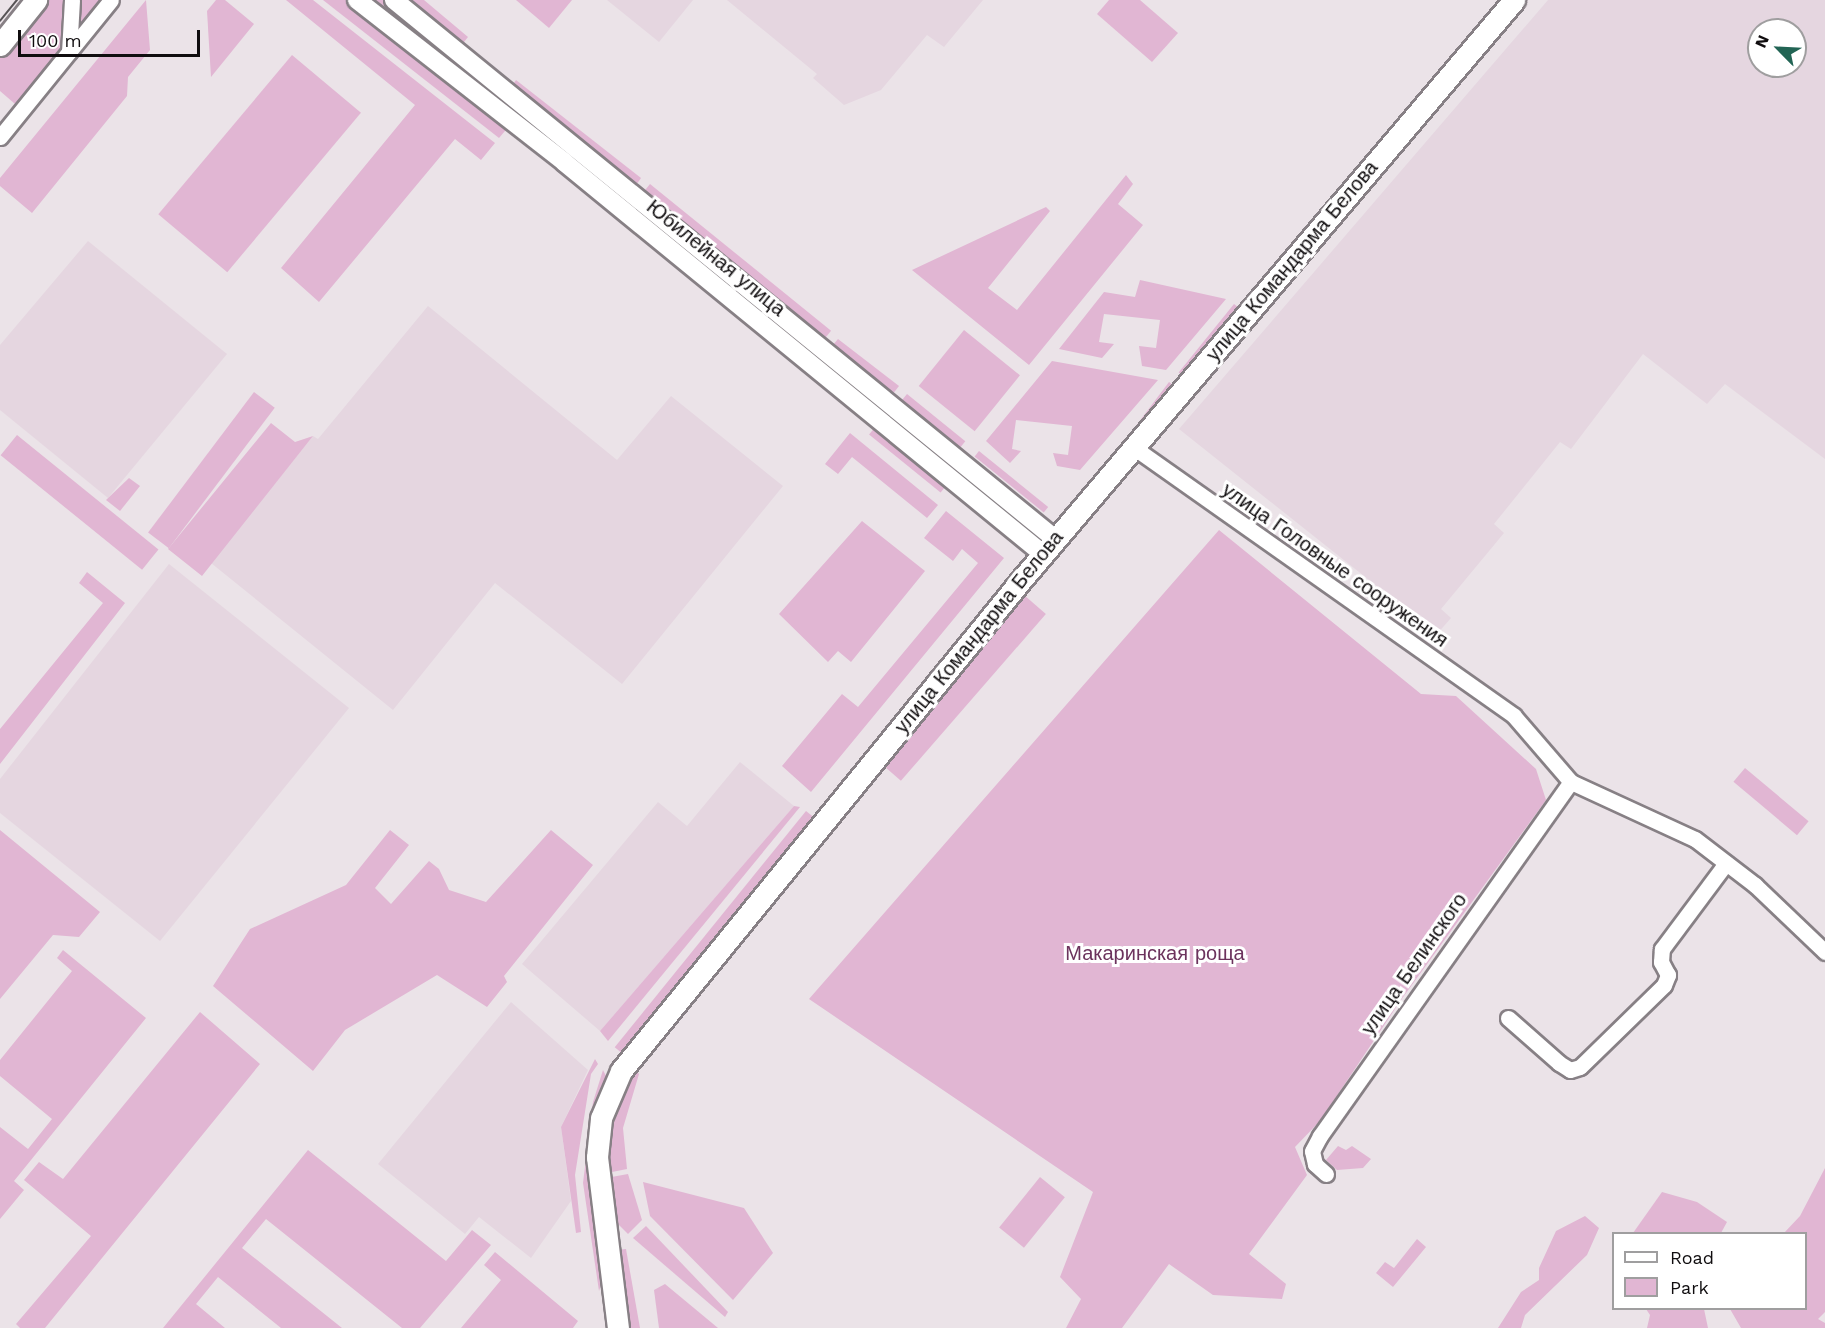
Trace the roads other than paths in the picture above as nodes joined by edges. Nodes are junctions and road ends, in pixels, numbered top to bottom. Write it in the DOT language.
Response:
graph roads {
  1 [pos="36,0"];
  2 [pos="72,0"];
  3 [pos="111,0"];
  4 [pos="357,0"];
  5 [pos="394,0"];
  6 [pos="1514,0"];
  7 [pos="0,45"];
  8 [pos="69,52"];
  9 [pos="503,90"];
  10 [pos="491,104"];
  11 [pos="0,137"];
  12 [pos="823,349"];
  13 [pos="810,365"];
  14 [pos="1133,447"];
  15 [pos="1049,547"];
  16 [pos="1571,782"];
  17 [pos="1726,863"];
  18 [pos="1825,952"];
  19 [pos="1509,1018"];
  20 [pos="1326,1174"];
  21 [pos="618,1328"];
  1 -- 7 [label="main road"];
  2 -- 8 [label="street"];
  3 -- 8 [label="street"];
  4 -- 10 [label="street, Юбилейная улица"];
  5 -- 9 [label="street, Юбилейная улица"];
  6 -- 14 [label="main road, улица Командарма Белова"];
  8 -- 11 [label="street"];
  9 -- 10 [label="street"];
  9 -- 12 [label="street, Юбилейная улица"];
  10 -- 13 [label="street, Юбилейная улица"];
  12 -- 13 [label="street"];
  12 -- 15 [label="street, Юбилейная улица"];
  13 -- 15 [label="street, Юбилейная улица"];
  14 -- 15 [label="main road, улица Командарма Белова"];
  14 -- 16 [label="street, улица Головные сооружения"];
  15 -- 21 [label="main road, улица Командарма Белова"];
  16 -- 17 [label="street"];
  16 -- 20 [label="street, улица Белинского"];
  17 -- 18 [label="street"];
  17 -- 19 [label="street"];
}
